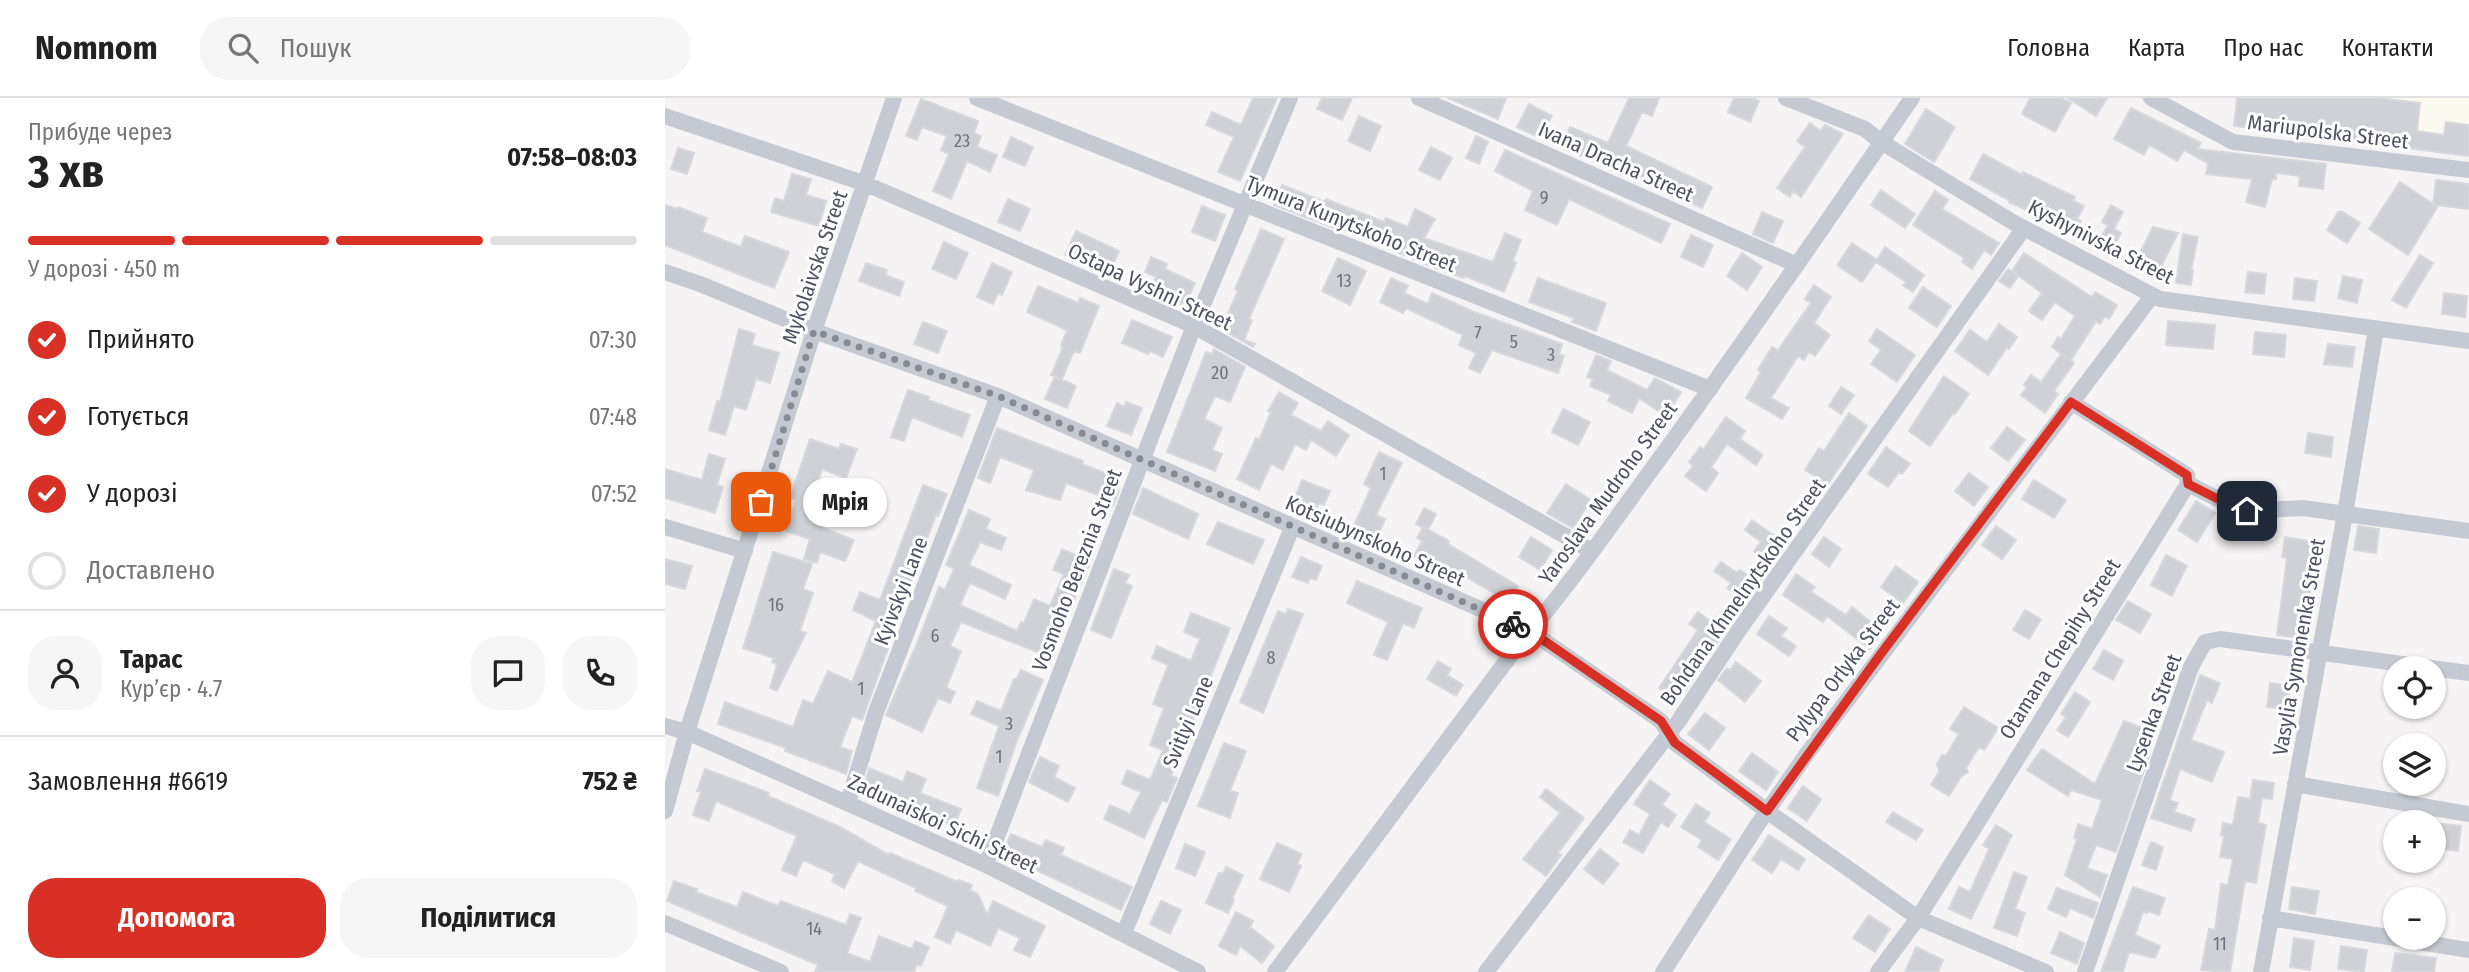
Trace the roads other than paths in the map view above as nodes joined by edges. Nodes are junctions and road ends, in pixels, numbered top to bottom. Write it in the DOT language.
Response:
graph roads {
  1 [pos="894,98"];
  2 [pos="977,98"];
  3 [pos="1290,98"];
  4 [pos="1419,98"];
  5 [pos="1786,98"];
  6 [pos="1912,98"];
  7 [pos="2151,98"];
  8 [pos="665,116"];
  9 [pos="1881,142"];
  10 [pos="2469,170"];
  11 [pos="866,184"];
  12 [pos="1246,205"];
  13 [pos="2024,228"];
  14 [pos="1797,265"];
  15 [pos="665,272"];
  16 [pos="2152,296"];
  17 [pos="1194,326"];
  18 [pos="2376,329"];
  19 [pos="814,331"];
  20 [pos="2469,341"];
  21 [pos="1710,389"];
  22 [pos="998,396"];
  23 [pos="2071,402"];
  24 [pos="1142,460"];
  25 [pos="2188,484"];
  26 [pos="2345,514"];
  27 [pos="665,527"];
  28 [pos="1292,527"];
  29 [pos="2469,531"];
  30 [pos="745,551"];
  31 [pos="1592,551"];
  32 [pos="1530,631"];
  33 [pos="2319,653"];
  34 [pos="2469,673"];
  35 [pos="665,726"];
  36 [pos="687,732"];
  37 [pos="1669,733"];
  38 [pos="2295,784"];
  39 [pos="848,802"];
  40 [pos="665,811"];
  41 [pos="1767,811"];
  42 [pos="2469,814"];
  43 [pos="986,865"];
  44 [pos="1918,918"];
  45 [pos="2270,918"];
  46 [pos="665,923"];
  47 [pos="1124,933"];
  48 [pos="2469,950"];
  49 [pos="781,972"];
  50 [pos="1198,972"];
  51 [pos="1275,972"];
  52 [pos="1486,972"];
  53 [pos="1663,972"];
  54 [pos="1878,972"];
  55 [pos="2046,972"];
  56 [pos="2085,972"];
  57 [pos="2261,972"];
  1 -- 11 [label="street, Mykolaivska Street"];
  2 -- 12 [label="street, Tymura Kunytskoho Street"];
  3 -- 12 [label="street, Vosmoho Bereznia Street"];
  4 -- 14 [label="street, Ivana Dracha Street"];
  5 -- 9 [label="street, Kyshynivska Street"];
  6 -- 9 [label="street, Yaroslava Mudroho Street"];
  7 -- 10 [label="street, Mariupolska Street"];
  8 -- 11 [label="street, Ostapa Vyshni Street"];
  9 -- 13 [label="street, Kyshynivska Street"];
  9 -- 14 [label="street, Yaroslava Mudroho Street"];
  11 -- 17 [label="street, Ostapa Vyshni Street"];
  11 -- 19 [label="street, Mykolaivska Street"];
  12 -- 17 [label="street, Vosmoho Bereznia Street"];
  12 -- 21 [label="street, Tymura Kunytskoho Street"];
  13 -- 16 [label="street, Kyshynivska Street"];
  13 -- 37 [label="street, Bohdana Khmelnytskoho Street"];
  14 -- 21 [label="street, Yaroslava Mudroho Street"];
  15 -- 19 [label="street, Kotsiubynskoho Street"];
  16 -- 18 [label="street, Kyshynivska Street"];
  16 -- 23 [label="street, Pylypa Orlyka Street"];
  17 -- 24 [label="street, Vosmoho Bereznia Street"];
  17 -- 31 [label="street, Ostapa Vyshni Street"];
  18 -- 20 [label="street, Kyshynivska Street"];
  18 -- 26 [label="street, Vasylia Symonenka Street"];
  19 -- 22 [label="street, Kotsiubynskoho Street"];
  19 -- 30 [label="street, Mykolaivska Street"];
  21 -- 31 [label="street, Yaroslava Mudroho Street"];
  22 -- 24 [label="street, Kotsiubynskoho Street"];
  22 -- 39 [label="street, Kyivskyi Lane"];
  23 -- 25 [label="street"];
  23 -- 41 [label="street, Pylypa Orlyka Street"];
  24 -- 28 [label="street, Kotsiubynskoho Street"];
  24 -- 43 [label="street, Vosmoho Bereznia Street"];
  25 -- 26 [label="street"];
  25 -- 44 [label="street, Otamana Chepihy Street"];
  26 -- 29 [label="street"];
  26 -- 33 [label="street, Vasylia Symonenka Street"];
  27 -- 30 [label="street"];
  28 -- 32 [label="street, Kotsiubynskoho Street"];
  28 -- 47 [label="street, Svitlyi Lane"];
  30 -- 36 [label="street, Mykolaivska Street"];
  31 -- 32 [label="street, Yaroslava Mudroho Street"];
  32 -- 37 [label="street, Kotsiubynskoho Street"];
  32 -- 51 [label="street, Yaroslava Mudroho Street"];
  33 -- 34 [label="street, Lysenka Street"];
  33 -- 38 [label="street, Vasylia Symonenka Street"];
  33 -- 56 [label="street, Lysenka Street"];
  35 -- 36 [label="street, Zadunaiskoi Sichi Street"];
  36 -- 39 [label="street, Zadunaiskoi Sichi Street"];
  36 -- 40 [label="street, Mykolaivska Street"];
  37 -- 41 [label="street, Kotsiubynskoho Street"];
  37 -- 52 [label="street, Bohdana Khmelnytskoho Street"];
  38 -- 42 [label="street"];
  38 -- 45 [label="street, Vasylia Symonenka Street"];
  39 -- 43 [label="street, Zadunaiskoi Sichi Street"];
  41 -- 44 [label="street, Kotsiubynskoho Street"];
  41 -- 53 [label="street, Pylypa Orlyka Street"];
  43 -- 47 [label="street, Zadunaiskoi Sichi Street"];
  44 -- 54 [label="street, Otamana Chepihy Street"];
  44 -- 55 [label="street, Kotsiubynskoho Street"];
  45 -- 48 [label="street"];
  45 -- 57 [label="street, Vasylia Symonenka Street"];
  46 -- 49 [label="street"];
  47 -- 50 [label="street, Zadunaiskoi Sichi Street"];
}
